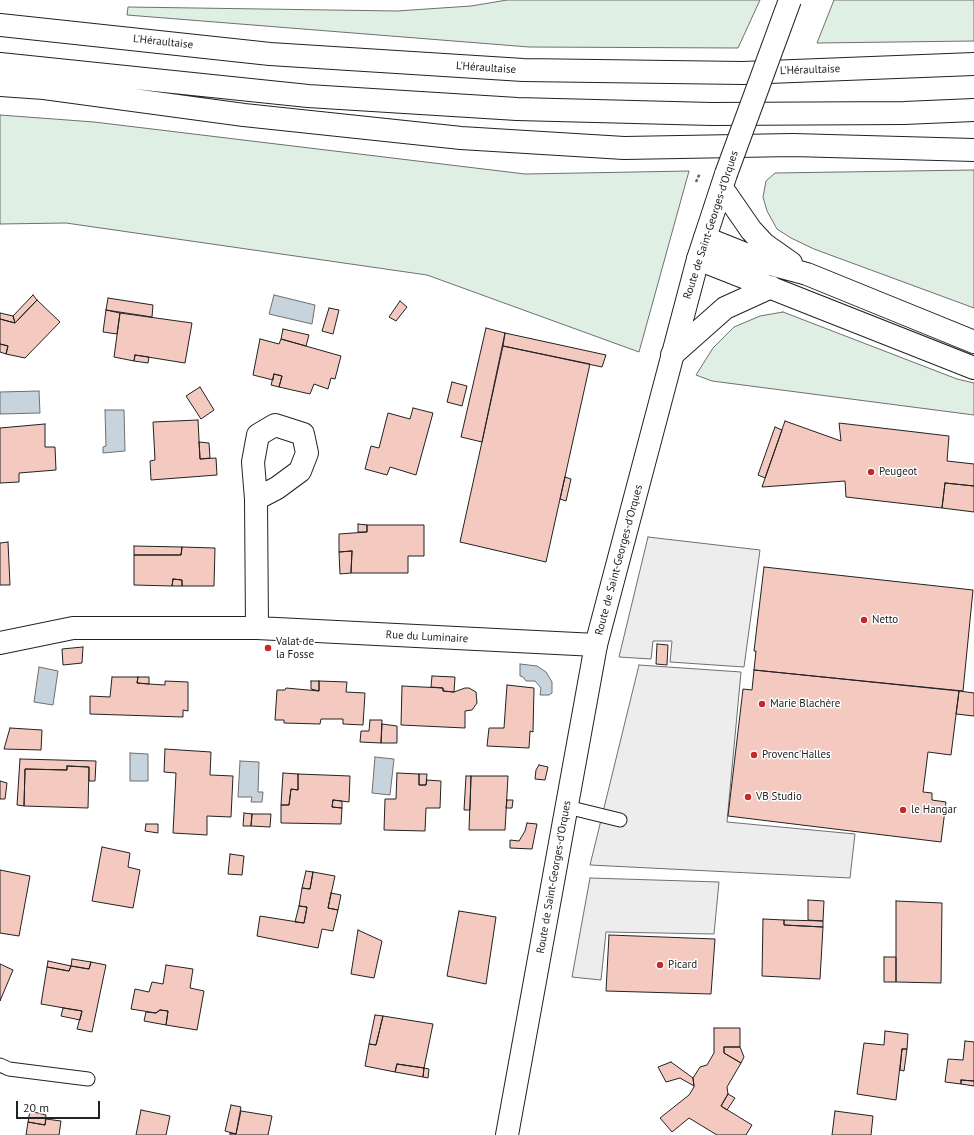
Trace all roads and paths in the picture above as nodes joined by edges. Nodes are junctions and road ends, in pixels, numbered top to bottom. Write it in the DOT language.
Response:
graph roads {
  1 [pos="790,0"];
  2 [pos="0,25"];
  3 [pos="0,64"];
  4 [pos="974,64"];
  5 [pos="0,85"];
  6 [pos="974,110"];
  7 [pos="974,150"];
  8 [pos="724,181"];
  9 [pos="705,238"];
  10 [pos="698,259"];
  11 [pos="807,274"];
  12 [pos="771,287"];
  13 [pos="974,342"];
  14 [pos="672,355"];
  15 [pos="974,368"];
  16 [pos="256,499"];
  17 [pos="257,628"];
  18 [pos="0,643"];
  19 [pos="596,645"];
  20 [pos="567,807"];
  21 [pos="620,820"];
  22 [pos="0,1064"];
  23 [pos="88,1078"];
  24 [pos="507,1135"];
  1 -- 8 [label="main road, Route de Saint-Georges-d'Orques, bridge"];
  2 -- 4 [label="main road, L'Héraultaise"];
  3 -- 6 [label="main road"];
  5 -- 7 [label="main road"];
  8 -- 9 [label="main road, Route de Saint-Georges-d'Orques"];
  8 -- 11 [label="main road"];
  9 -- 10 [label="main road, Route de Saint-Georges-d'Orques"];
  9 -- 11 [label="main road"];
  10 -- 12 [label="main road"];
  10 -- 14 [label="main road, Route de Saint-Georges-d'Orques"];
  11 -- 13 [label="main road"];
  12 -- 14 [label="main road"];
  12 -- 15 [label="main road"];
  14 -- 19 [label="main road, Route de Saint-Georges-d'Orques"];
  16 -- 17 [label="main road"];
  17 -- 18 [label="main road, Rue du Luminaire"];
  17 -- 19 [label="main road, Rue du Luminaire"];
  19 -- 20 [label="main road, Route de Saint-Georges-d'Orques"];
  20 -- 21 [label="lane"];
  20 -- 24 [label="main road, Route de Saint-Georges-d'Orques"];
  22 -- 23 [label="lane"];
}
